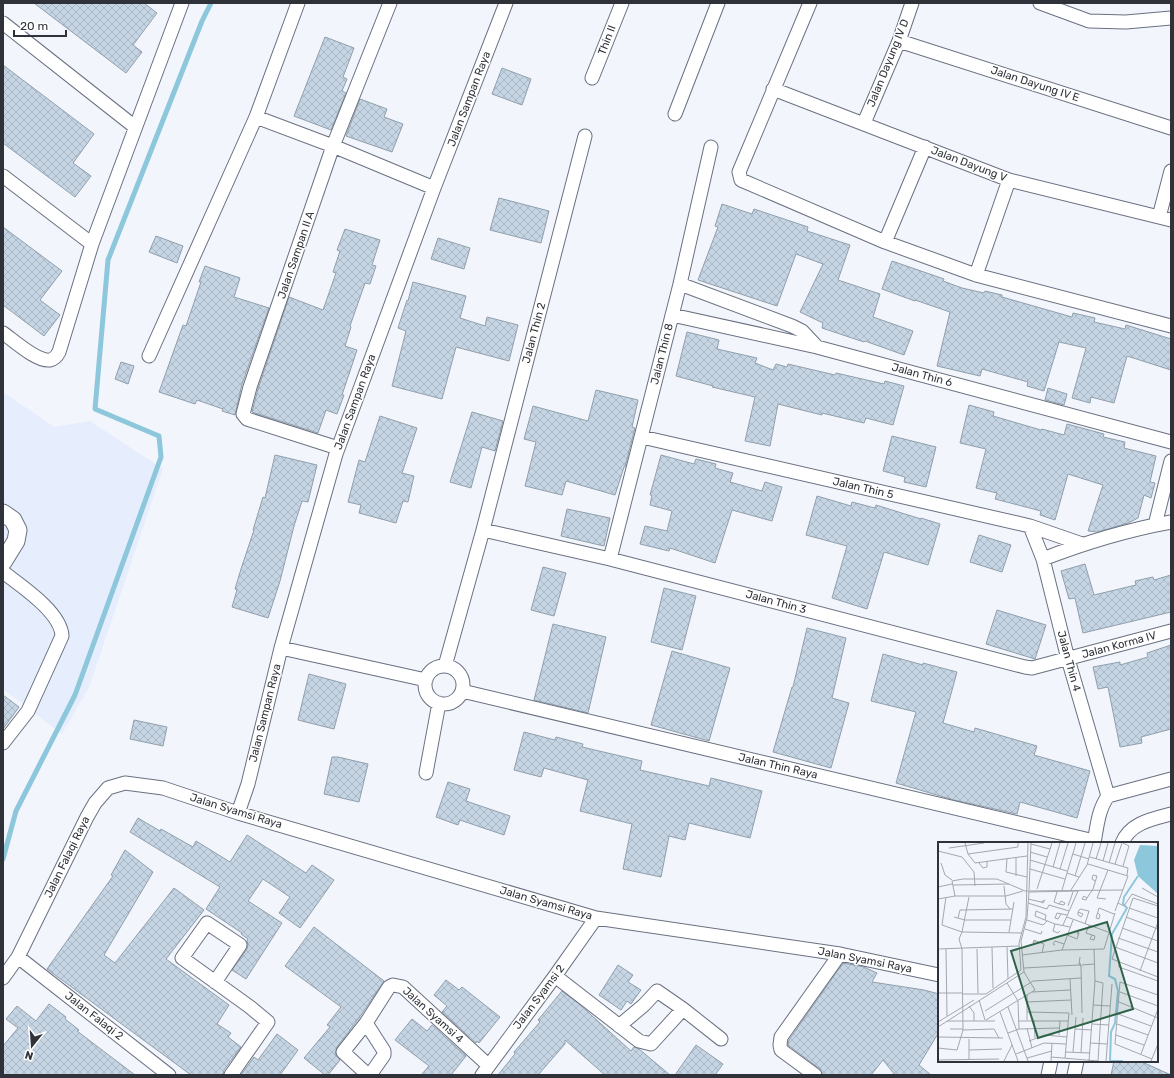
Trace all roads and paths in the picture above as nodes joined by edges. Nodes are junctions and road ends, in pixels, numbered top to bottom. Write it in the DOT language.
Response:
graph roads {
  1 [pos="182,3"];
  2 [pos="298,3"];
  3 [pos="390,3"];
  4 [pos="506,3"];
  5 [pos="622,3"];
  6 [pos="718,3"];
  7 [pos="810,3"];
  8 [pos="912,3"];
  9 [pos="1040,3"];
  10 [pos="1171,18"];
  11 [pos="3,23"];
  12 [pos="898,41"];
  13 [pos="592,78"];
  14 [pos="773,89"];
  15 [pos="675,114"];
  16 [pos="256,117"];
  17 [pos="864,123"];
  18 [pos="135,127"];
  19 [pos="1171,128"];
  20 [pos="585,136"];
  21 [pos="333,146"];
  22 [pos="711,147"];
  23 [pos="925,147"];
  24 [pos="1171,171"];
  25 [pos="3,176"];
  26 [pos="1009,180"];
  27 [pos="434,188"];
  28 [pos="1165,219"];
  29 [pos="885,242"];
  30 [pos="92,244"];
  31 [pos="976,275"];
  32 [pos="680,284"];
  33 [pos="672,315"];
  34 [pos="1171,326"];
  35 [pos="3,333"];
  36 [pos="817,347"];
  37 [pos="150,356"];
  38 [pos="642,437"];
  39 [pos="1171,442"];
  40 [pos="338,448"];
  41 [pos="1171,461"];
  42 [pos="3,513"];
  43 [pos="1171,522"];
  44 [pos="1155,525"];
  45 [pos="1030,526"];
  46 [pos="483,530"];
  47 [pos="1082,544"];
  48 [pos="1043,559"];
  49 [pos="610,560"];
  50 [pos="3,562"];
  51 [pos="3,572"];
  52 [pos="1171,631"];
  53 [pos="281,648"];
  54 [pos="1068,659"];
  55 [pos="445,666"];
  56 [pos="426,680"];
  57 [pos="462,691"];
  58 [pos="439,703"];
  59 [pos="3,743"];
  60 [pos="426,773"];
  61 [pos="1171,779"];
  62 [pos="164,788"];
  63 [pos="1108,796"];
  64 [pos="238,813"];
  65 [pos="1171,814"];
  66 [pos="1125,838"];
  67 [pos="1094,842"];
  68 [pos="596,918"];
  69 [pos="840,954"];
  70 [pos="18,957"];
  71 [pos="938,975"];
  72 [pos="556,976"];
  73 [pos="3,978"];
  74 [pos="215,982"];
  75 [pos="683,1009"];
  76 [pos="366,1023"];
  77 [pos="619,1026"];
  78 [pos="721,1039"];
  79 [pos="1051,1062"];
  80 [pos="1077,1062"];
  81 [pos="485,1070"];
  82 [pos="169,1075"];
  83 [pos="231,1075"];
  84 [pos="815,1075"];
  85 [pos="1048,1075"];
  86 [pos="1074,1075"];
  1 -- 18 [label="street"];
  2 -- 16 [label="street"];
  3 -- 21 [label="street, Jalan Sampan II A"];
  4 -- 27 [label="street, Jalan Sampan Raya"];
  5 -- 13 [label="street, Thin II"];
  6 -- 15 [label="street"];
  7 -- 14 [label="street"];
  8 -- 12 [label="street, Jalan Dayung IV D"];
  9 -- 10 [label="street"];
  11 -- 18 [label="street"];
  12 -- 17 [label="street, Jalan Dayung IV D"];
  12 -- 19 [label="street, Jalan Dayung IV E"];
  14 -- 17 [label="street, Jalan Dayung V"];
  14 -- 29 [label="street"];
  16 -- 21 [label="street"];
  16 -- 37 [label="street"];
  17 -- 23 [label="street, Jalan Dayung V"];
  18 -- 30 [label="street"];
  20 -- 46 [label="street, Jalan Thin 2"];
  21 -- 27 [label="street"];
  21 -- 40 [label="street, Jalan Sampan II A"];
  22 -- 32 [label="street, Jalan Thin 8"];
  23 -- 26 [label="street, Jalan Dayung V"];
  23 -- 29 [label="street"];
  24 -- 28 [label="street"];
  25 -- 30 [label="street"];
  26 -- 28 [label="street, Jalan Dayung V"];
  26 -- 31 [label="street"];
  27 -- 40 [label="street, Jalan Sampan Raya"];
  29 -- 31 [label="street"];
  30 -- 35 [label="street"];
  31 -- 34 [label="street"];
  32 -- 33 [label="street, Jalan Thin 8"];
  32 -- 36 [label="street"];
  33 -- 36 [label="street, Jalan Thin 6"];
  33 -- 38 [label="street, Jalan Thin 8"];
  36 -- 39 [label="street, Jalan Thin 6"];
  38 -- 45 [label="street, Jalan Thin 5"];
  38 -- 49 [label="street, Jalan Thin 8"];
  40 -- 53 [label="street, Jalan Sampan Raya"];
  41 -- 44 [label="street"];
  42 -- 50 [label="street"];
  43 -- 44 [label="street"];
  44 -- 47 [label="street"];
  45 -- 47 [label="street, Jalan Thin 5"];
  45 -- 48 [label="street, Jalan Thin 4"];
  46 -- 49 [label="street, Jalan Thin 3"];
  46 -- 55 [label="street, Jalan Thin 2"];
  47 -- 48 [label="street"];
  48 -- 54 [label="street, Jalan Thin 4"];
  49 -- 54 [label="street, Jalan Thin 3"];
  51 -- 59 [label="street"];
  52 -- 54 [label="street, Jalan Korma IV"];
  53 -- 56 [label="street"];
  53 -- 64 [label="street, Jalan Sampan Raya"];
  54 -- 63 [label="street, Jalan Thin 4"];
  55 -- 56 [label="street"];
  55 -- 57 [label="street"];
  56 -- 58 [label="street"];
  57 -- 58 [label="street"];
  57 -- 67 [label="street, Jalan Thin Raya"];
  58 -- 60 [label="street"];
  61 -- 63 [label="street"];
  62 -- 64 [label="street, Jalan Syamsi Raya"];
  62 -- 70 [label="street, Jalan Falaqi Raya"];
  63 -- 67 [label="street"];
  64 -- 68 [label="street, Jalan Syamsi Raya"];
  65 -- 66 [label="street"];
  68 -- 69 [label="street, Jalan Syamsi Raya"];
  68 -- 72 [label="street, Jalan Syamsi 2"];
  69 -- 71 [label="street, Jalan Syamsi Raya"];
  69 -- 84 [label="street"];
  70 -- 73 [label="street, Jalan Falaqi Raya"];
  70 -- 82 [label="street, Jalan Falaqi 2"];
  72 -- 77 [label="street"];
  72 -- 81 [label="street, Jalan Syamsi 2"];
  74 -- 74 [label="street"];
  74 -- 83 [label="street"];
  75 -- 77 [label="street"];
  75 -- 77 [label="street"];
  75 -- 78 [label="street"];
  76 -- 81 [label="street, Jalan Syamsi 4"];
  79 -- 85 [label="street"];
  80 -- 86 [label="street"];
}
